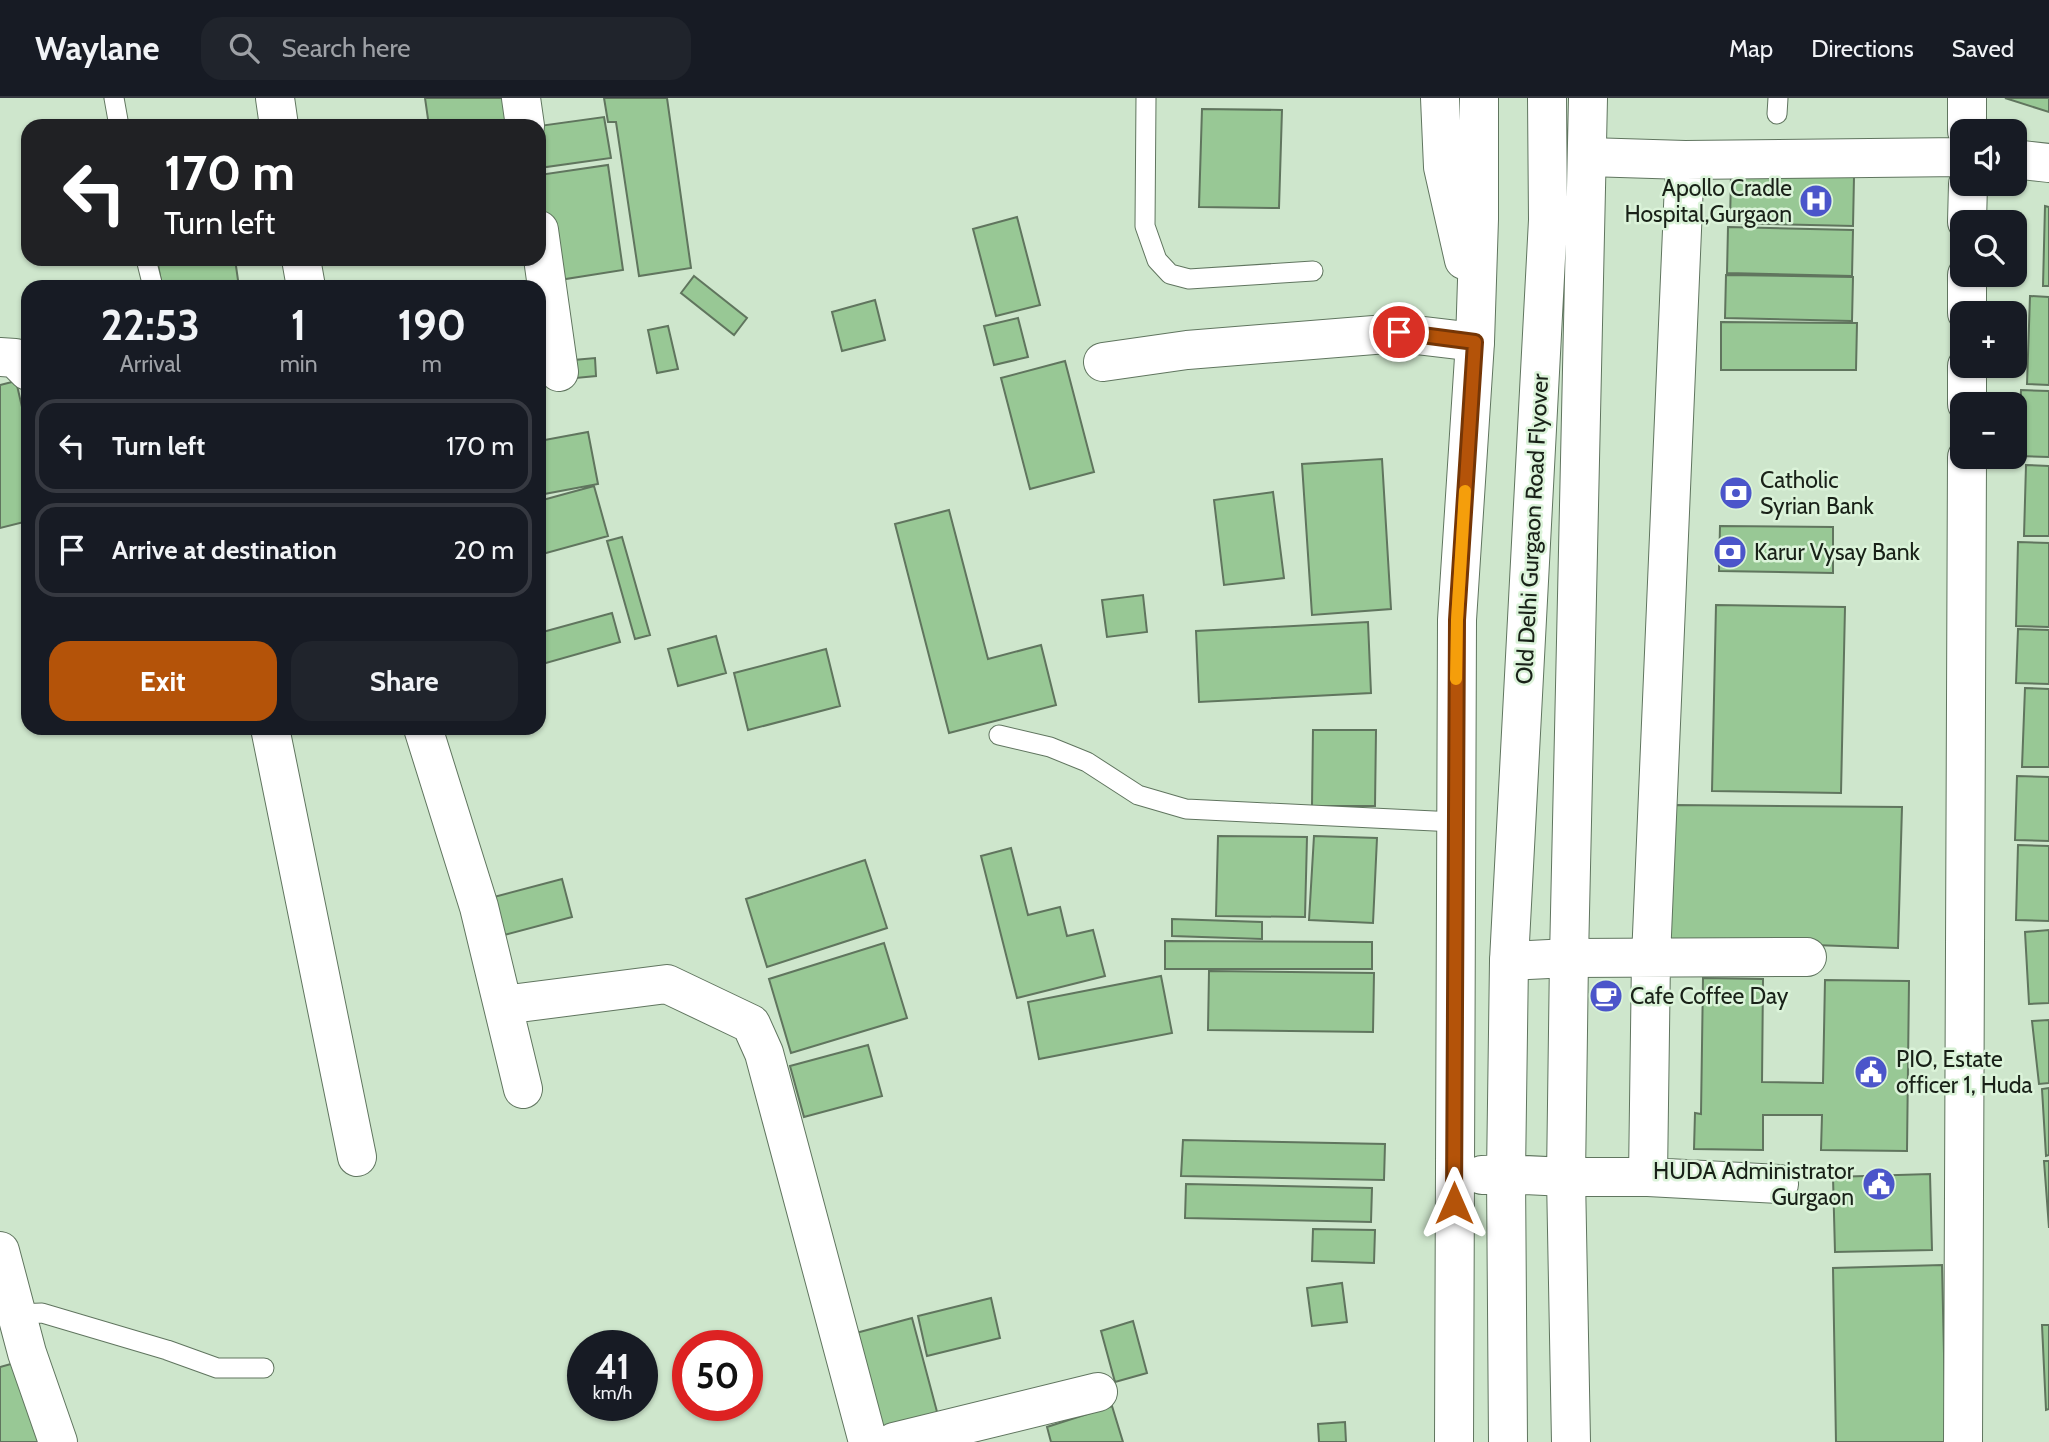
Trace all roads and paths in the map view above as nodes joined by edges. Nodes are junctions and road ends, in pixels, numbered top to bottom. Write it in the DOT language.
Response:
graph roads {
  1 [pos="114,98"];
  2 [pos="275,98"];
  3 [pos="521,98"];
  4 [pos="1146,98"];
  5 [pos="1440,98"];
  6 [pos="1479,98"];
  7 [pos="1547,98"];
  8 [pos="1588,98"];
  9 [pos="1967,98"];
  10 [pos="118,119"];
  11 [pos="278,119"];
  12 [pos="524,119"];
  13 [pos="1967,119"];
  14 [pos="1588,157"];
  15 [pos="1950,157"];
  16 [pos="1685,160"];
  17 [pos="2027,160"];
  18 [pos="2049,163"];
  19 [pos="544,266"];
  20 [pos="1313,271"];
  21 [pos="1475,324"];
  22 [pos="0,357"];
  23 [pos="1103,362"];
  24 [pos="21,364"];
  25 [pos="559,372"];
  26 [pos="1967,469"];
  27 [pos="271,735"];
  28 [pos="425,735"];
  29 [pos="999,736"];
  30 [pos="1455,822"];
  31 [pos="1807,957"];
  32 [pos="1569,958"];
  33 [pos="1651,958"];
  34 [pos="1509,961"];
  35 [pos="503,1005"];
  36 [pos="523,1089"];
  37 [pos="357,1157"];
  38 [pos="1506,1174"];
  39 [pos="1454,1177"];
  40 [pos="1566,1177"];
  41 [pos="1648,1177"];
  42 [pos="1779,1184"];
  43 [pos="0,1251"];
  44 [pos="16,1314"];
  45 [pos="14,1357"];
  46 [pos="264,1368"];
  47 [pos="1098,1392"];
  48 [pos="58,1442"];
  49 [pos="868,1442"];
  50 [pos="894,1442"];
  51 [pos="1454,1442"];
  52 [pos="1508,1442"];
  53 [pos="1571,1442"];
  54 [pos="1964,1442"];
  1 -- 10 [label="lane"];
  2 -- 11 [label="street"];
  3 -- 12 [label="street"];
  4 -- 20 [label="lane"];
  5 -- 21 [label="street"];
  6 -- 21 [label="street"];
  7 -- 34 [label="street, Old Delhi Gurgaon Road Flyover"];
  8 -- 14 [label="street"];
  9 -- 13 [label="street"];
  14 -- 16 [label="street"];
  14 -- 32 [label="street"];
  15 -- 16 [label="street"];
  16 -- 33 [label="street"];
  17 -- 18 [label="street"];
  19 -- 25 [label="street"];
  21 -- 23 [label="street"];
  21 -- 30 [label="street"];
  22 -- 24 [label="street"];
  26 -- 54 [label="street"];
  27 -- 37 [label="street"];
  28 -- 35 [label="street"];
  29 -- 30 [label="lane"];
  30 -- 39 [label="street"];
  31 -- 33 [label="street"];
  32 -- 33 [label="street"];
  32 -- 34 [label="street"];
  32 -- 40 [label="street"];
  33 -- 41 [label="street"];
  34 -- 38 [label="street, Old Delhi Gurgaon Road Flyover"];
  35 -- 36 [label="street"];
  35 -- 49 [label="street"];
  38 -- 39 [label="street"];
  38 -- 40 [label="street"];
  38 -- 52 [label="street, Old Delhi Gurgaon Road Flyover"];
  39 -- 51 [label="street"];
  40 -- 41 [label="street"];
  40 -- 53 [label="street"];
  41 -- 42 [label="street"];
  43 -- 44 [label="street"];
  44 -- 45 [label="street"];
  44 -- 46 [label="lane"];
  45 -- 48 [label="street"];
  47 -- 50 [label="street"];
}
